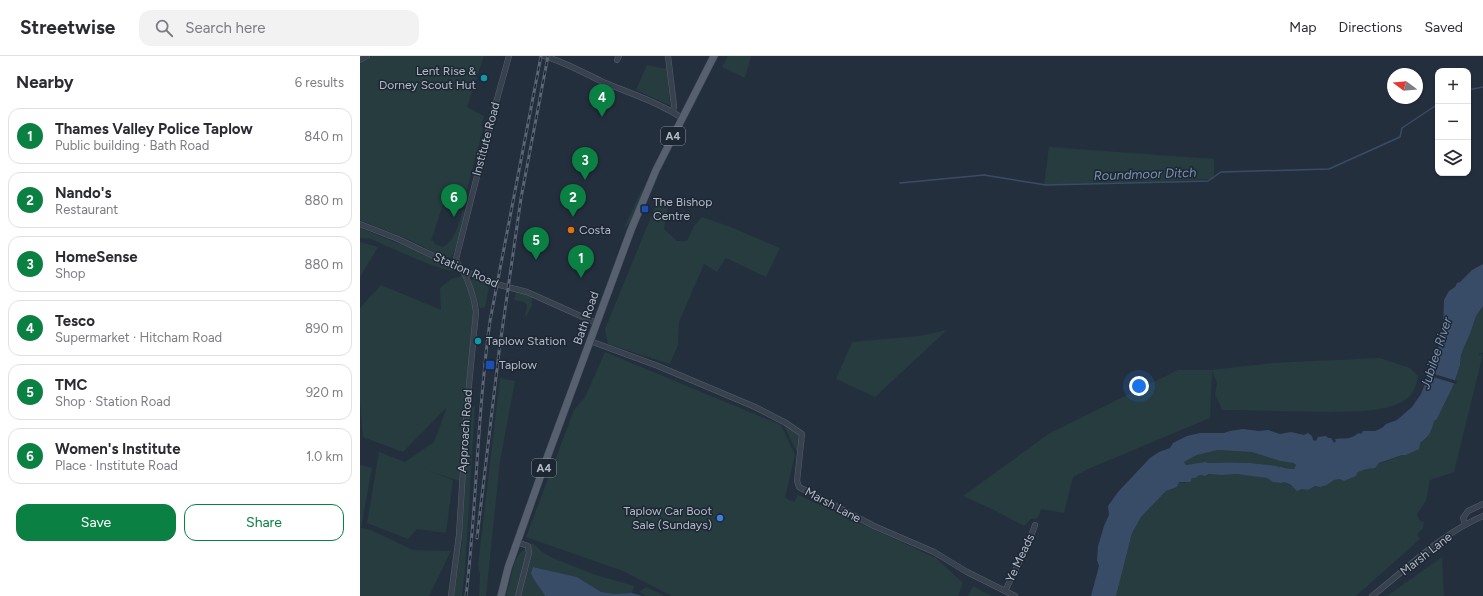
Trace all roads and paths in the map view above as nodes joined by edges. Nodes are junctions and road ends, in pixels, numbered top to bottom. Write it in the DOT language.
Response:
graph roads {
  1 [pos="367,56"];
  2 [pos="509,56"];
  3 [pos="544,56"];
  4 [pos="668,56"];
  5 [pos="714,56"];
  6 [pos="360,60"];
  7 [pos="672,112"];
  8 [pos="682,118"];
  9 [pos="360,224"];
  10 [pos="460,268"];
  11 [pos="596,323"];
  12 [pos="590,341"];
  13 [pos="1483,504"];
  14 [pos="1483,516"];
  15 [pos="1035,525"];
  16 [pos="1465,525"];
  17 [pos="517,542"];
  18 [pos="1004,591"];
  19 [pos="451,596"];
  20 [pos="501,596"];
  21 [pos="518,596"];
  22 [pos="1015,596"];
  23 [pos="1372,596"];
  1 -- 6 [label="street"];
  2 -- 10 [label="street, Institute Road"];
  3 -- 7 [label="street"];
  4 -- 7 [label="street"];
  5 -- 8 [label="main road, Bath Road / A4"];
  7 -- 8 [label="street"];
  8 -- 11 [label="main road, Bath Road / A4"];
  9 -- 10 [label="street, Station Road"];
  10 -- 11 [label="street, Station Road"];
  10 -- 19 [label="street, Approach Road"];
  11 -- 12 [label="main road, Bath Road / A4"];
  12 -- 17 [label="main road, Bath Road / A4"];
  12 -- 18 [label="street, Marsh Lane"];
  13 -- 16 [label="street"];
  14 -- 16 [label="street, Marsh Lane"];
  15 -- 18 [label="street, Ye Meads"];
  16 -- 23 [label="street, Marsh Lane"];
  17 -- 20 [label="main road, Bath Road / A4"];
  17 -- 21 [label="street"];
  18 -- 22 [label="street, Marsh Lane"];
}
